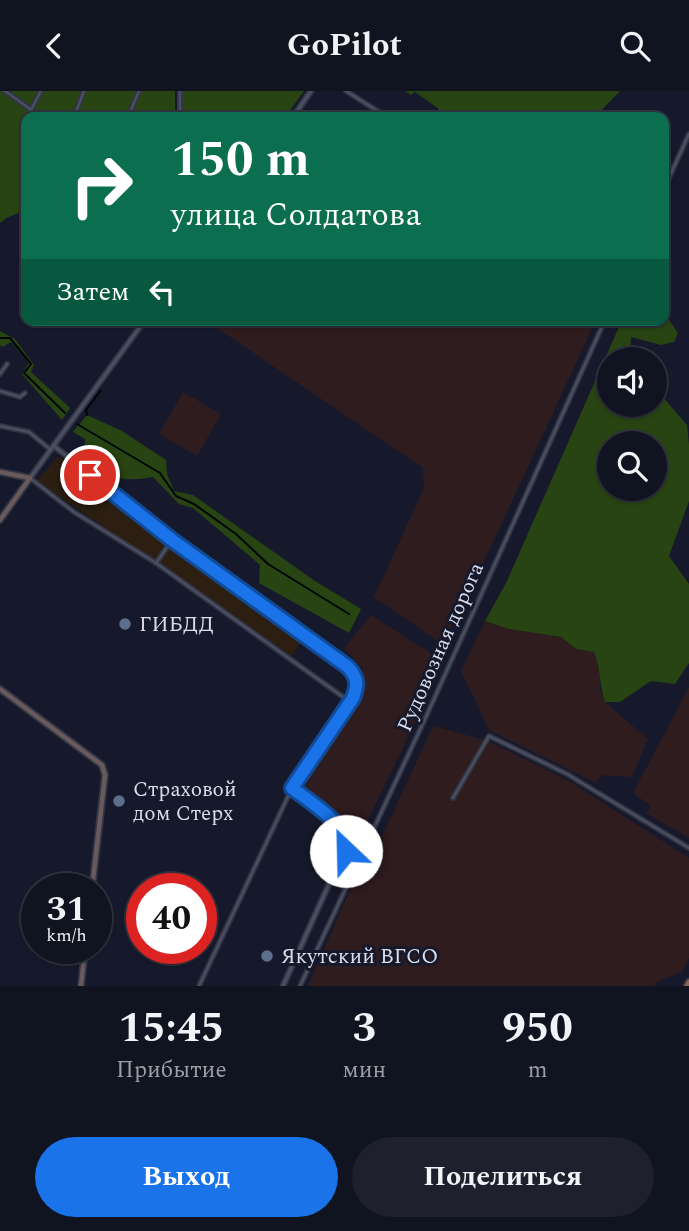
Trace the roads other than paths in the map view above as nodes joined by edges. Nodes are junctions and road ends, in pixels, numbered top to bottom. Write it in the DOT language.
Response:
graph roads {
  1 [pos="5,91"];
  2 [pos="41,91"];
  3 [pos="85,91"];
  4 [pos="139,91"];
  5 [pos="180,91"];
  6 [pos="312,91"];
  7 [pos="346,91"];
  8 [pos="31,111"];
  9 [pos="76,112"];
  10 [pos="130,112"];
  11 [pos="180,112"];
  12 [pos="297,112"];
  13 [pos="379,112"];
  14 [pos="689,134"];
  15 [pos="669,178"];
  16 [pos="141,326"];
  17 [pos="602,326"];
  18 [pos="7,364"];
  19 [pos="0,375"];
  20 [pos="0,391"];
  21 [pos="24,393"];
  22 [pos="0,426"];
  23 [pos="52,448"];
  24 [pos="0,471"];
  25 [pos="30,478"];
  26 [pos="0,520"];
  27 [pos="172,540"];
  28 [pos="156,563"];
  29 [pos="0,689"];
  30 [pos="350,702"];
  31 [pos="292,788"];
  32 [pos="453,798"];
  33 [pos="689,848"];
  34 [pos="94,873"];
  35 [pos="83,964"];
  36 [pos="81,986"];
  37 [pos="200,986"];
  38 [pos="283,986"];
  39 [pos="300,986"];
  1 -- 8 [label="street"];
  2 -- 8 [label="street"];
  3 -- 9 [label="street"];
  4 -- 10 [label="street"];
  5 -- 11 [label="street"];
  6 -- 12 [label="street"];
  7 -- 13 [label="street"];
  14 -- 15 [label="street"];
  16 -- 23 [label="street"];
  17 -- 39 [label="street, Рудовозная дорога"];
  18 -- 19 [label="street"];
  20 -- 21 [label="street"];
  22 -- 23 [label="street"];
  23 -- 25 [label="street"];
  23 -- 27 [label="street"];
  24 -- 25 [label="main road"];
  25 -- 26 [label="main road"];
  25 -- 28 [label="street"];
  27 -- 28 [label="street"];
  27 -- 30 [label="street"];
  28 -- 30 [label="street"];
  29 -- 34 [label="main road"];
  30 -- 31 [label="street"];
  31 -- 37 [label="street"];
  31 -- 38 [label="street"];
  32 -- 33 [label="street"];
  35 -- 36 [label="main road"];
}
